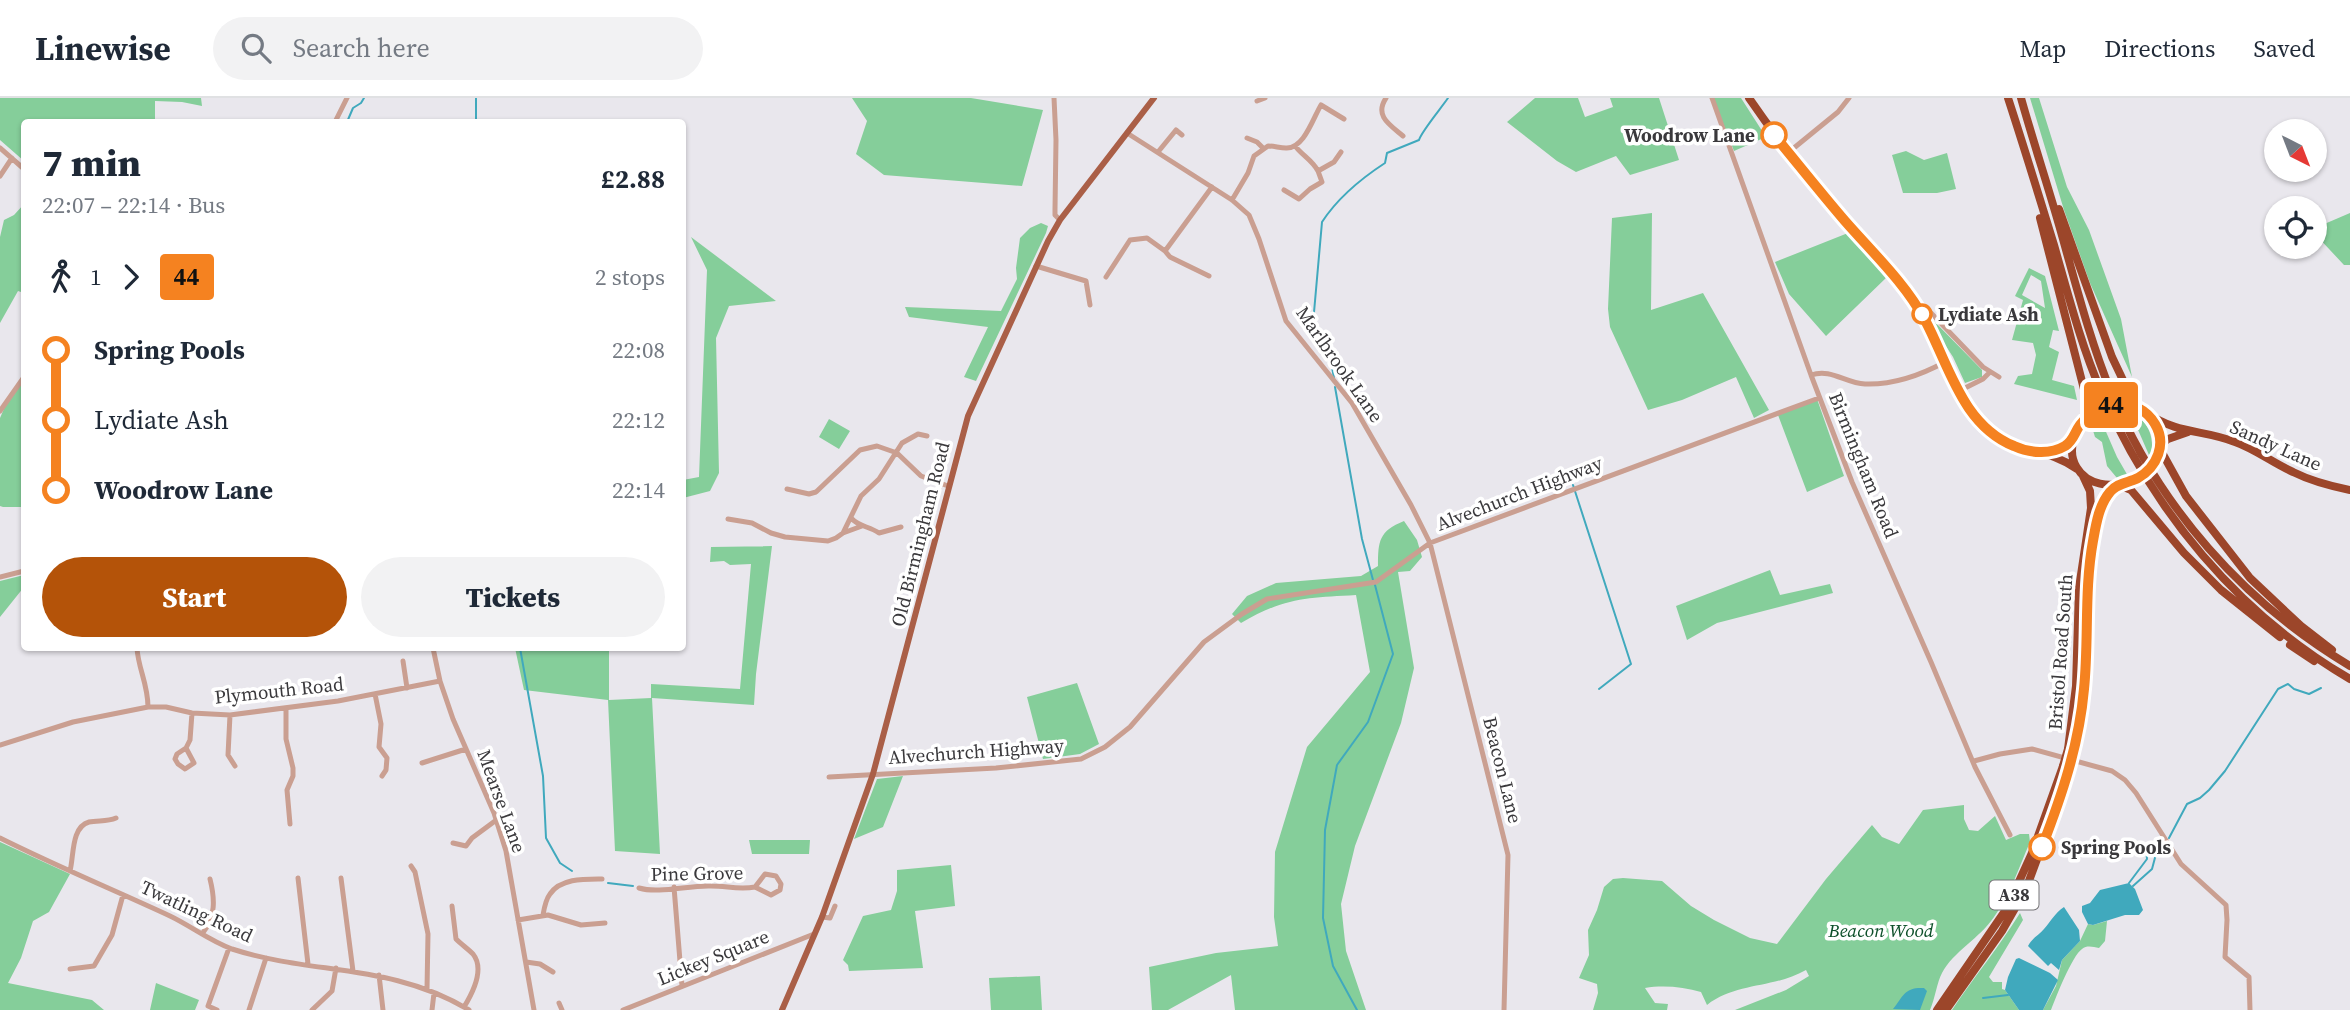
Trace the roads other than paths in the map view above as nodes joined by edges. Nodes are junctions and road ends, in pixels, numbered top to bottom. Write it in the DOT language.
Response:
graph roads {
  1 [pos="347,98"];
  2 [pos="1054,98"];
  3 [pos="1154,98"];
  4 [pos="1265,98"];
  5 [pos="1385,98"];
  6 [pos="1712,98"];
  7 [pos="1748,98"];
  8 [pos="1849,98"];
  9 [pos="2008,98"];
  10 [pos="1257,101"];
  11 [pos="2022,102"];
  12 [pos="1341,116"];
  13 [pos="336,119"];
  14 [pos="1127,132"];
  15 [pos="1182,135"];
  16 [pos="1403,136"];
  17 [pos="1247,138"];
  18 [pos="2022,144"];
  19 [pos="1296,147"];
  20 [pos="0,148"];
  21 [pos="1263,148"];
  22 [pos="1158,152"];
  23 [pos="1341,152"];
  24 [pos="1788,152"];
  25 [pos="12,158"];
  26 [pos="21,166"];
  27 [pos="1318,171"];
  28 [pos="0,176"];
  29 [pos="1322,183"];
  30 [pos="1212,187"];
  31 [pos="1284,190"];
  32 [pos="1325,190"];
  33 [pos="1232,200"];
  34 [pos="1060,220"];
  35 [pos="1165,251"];
  36 [pos="1036,266"];
  37 [pos="1209,276"];
  38 [pos="1106,277"];
  39 [pos="1090,305"];
  40 [pos="1931,313"];
  41 [pos="1945,362"];
  42 [pos="1990,372"];
  43 [pos="1811,375"];
  44 [pos="1999,377"];
  45 [pos="21,381"];
  46 [pos="1959,391"];
  47 [pos="1819,398"];
  48 [pos="2139,408"];
  49 [pos="0,411"];
  50 [pos="2147,413"];
  51 [pos="2080,425"];
  52 [pos="2188,432"];
  53 [pos="928,436"];
  54 [pos="2073,440"];
  55 [pos="2160,447"];
  56 [pos="2044,452"];
  57 [pos="897,453"];
  58 [pos="2080,472"];
  59 [pos="2118,485"];
  60 [pos="948,486"];
  61 [pos="787,489"];
  62 [pos="2350,490"];
  63 [pos="851,518"];
  64 [pos="728,519"];
  65 [pos="862,526"];
  66 [pos="901,527"];
  67 [pos="893,529"];
  68 [pos="843,533"];
  69 [pos="893,537"];
  70 [pos="1430,543"];
  71 [pos="21,572"];
  72 [pos="0,577"];
  73 [pos="137,651"];
  74 [pos="434,651"];
  75 [pos="403,661"];
  76 [pos="2350,665"];
  77 [pos="2350,680"];
  78 [pos="440,681"];
  79 [pos="407,688"];
  80 [pos="375,694"];
  81 [pos="148,707"];
  82 [pos="286,708"];
  83 [pos="192,713"];
  84 [pos="230,715"];
  85 [pos="0,746"];
  86 [pos="186,748"];
  87 [pos="466,750"];
  88 [pos="2071,750"];
  89 [pos="1974,761"];
  90 [pos="422,763"];
  91 [pos="235,766"];
  92 [pos="2067,768"];
  93 [pos="873,774"];
  94 [pos="382,776"];
  95 [pos="830,776"];
  96 [pos="117,818"];
  97 [pos="495,821"];
  98 [pos="282,823"];
  99 [pos="2010,835"];
  100 [pos="0,838"];
  101 [pos="453,843"];
  102 [pos="411,866"];
  103 [pos="70,871"];
  104 [pos="298,878"];
  105 [pos="341,878"];
  106 [pos="210,879"];
  107 [pos="602,879"];
  108 [pos="674,887"];
  109 [pos="755,887"];
  110 [pos="639,888"];
  111 [pos="123,895"];
  112 [pos="452,906"];
  113 [pos="835,906"];
  114 [pos="543,915"];
  115 [pos="822,917"];
  116 [pos="518,920"];
  117 [pos="605,923"];
  118 [pos="202,934"];
  119 [pos="814,934"];
  120 [pos="229,948"];
  121 [pos="266,958"];
  122 [pos="526,962"];
  123 [pos="308,964"];
  124 [pos="336,968"];
  125 [pos="74,970"];
  126 [pos="353,971"];
  127 [pos="555,972"];
  128 [pos="379,975"];
  129 [pos="682,986"];
  130 [pos="426,989"];
  131 [pos="434,993"];
  132 [pos="646,1001"];
  133 [pos="559,1003"];
  134 [pos="466,1008"];
  135 [pos="217,1010"];
  136 [pos="249,1010"];
  137 [pos="312,1010"];
  138 [pos="383,1010"];
  139 [pos="432,1010"];
  140 [pos="534,1010"];
  141 [pos="562,1010"];
  142 [pos="623,1010"];
  143 [pos="649,1010"];
  144 [pos="782,1010"];
  145 [pos="1504,1010"];
  146 [pos="1937,1010"];
  147 [pos="1946,1010"];
  148 [pos="2250,1010"];
  1 -- 13 [label="street"];
  2 -- 34 [label="street"];
  3 -- 14 [label="main road, Old Birmingham Road"];
  4 -- 10 [label="street"];
  5 -- 16 [label="street"];
  6 -- 43 [label="street, Birmingham Road"];
  7 -- 24 [label="highway"];
  8 -- 24 [label="street"];
  9 -- 18 [label="highway"];
  11 -- 48 [label="highway"];
  11 -- 76 [label="highway"];
  12 -- 19 [label="street"];
  14 -- 22 [label="street, Marlbrook Lane"];
  14 -- 34 [label="main road, Old Birmingham Road"];
  15 -- 22 [label="street"];
  17 -- 21 [label="street"];
  18 -- 51 [label="highway"];
  18 -- 77 [label="highway"];
  19 -- 21 [label="street"];
  19 -- 27 [label="street"];
  20 -- 25 [label="street"];
  21 -- 33 [label="street"];
  22 -- 30 [label="street, Marlbrook Lane"];
  23 -- 27 [label="street"];
  24 -- 41 [label="highway"];
  25 -- 26 [label="street"];
  25 -- 28 [label="street"];
  27 -- 29 [label="street"];
  29 -- 31 [label="street"];
  29 -- 32 [label="street"];
  30 -- 33 [label="street, Marlbrook Lane"];
  30 -- 35 [label="street"];
  33 -- 70 [label="street, Marlbrook Lane"];
  34 -- 36 [label="main road, Old Birmingham Road"];
  35 -- 37 [label="street"];
  35 -- 38 [label="street"];
  36 -- 39 [label="street"];
  36 -- 60 [label="main road, Old Birmingham Road"];
  40 -- 42 [label="street"];
  41 -- 43 [label="street"];
  41 -- 46 [label="highway"];
  42 -- 44 [label="street"];
  42 -- 46 [label="street"];
  43 -- 47 [label="street, Birmingham Road"];
  45 -- 49 [label="street"];
  46 -- 56 [label="highway"];
  47 -- 70 [label="street, Alvechurch Highway"];
  47 -- 89 [label="street, Birmingham Road"];
  48 -- 50 [label="highway"];
  48 -- 51 [label="highway, bridge"];
  50 -- 52 [label="highway, Sandy Lane"];
  50 -- 55 [label="highway"];
  51 -- 54 [label="highway"];
  52 -- 55 [label="highway"];
  52 -- 62 [label="highway, Sandy Lane"];
  53 -- 57 [label="street"];
  54 -- 56 [label="highway"];
  54 -- 58 [label="highway"];
  55 -- 59 [label="highway, bridge"];
  55 -- 76 [label="highway"];
  56 -- 58 [label="highway"];
  57 -- 60 [label="street"];
  57 -- 61 [label="street"];
  57 -- 63 [label="street"];
  58 -- 59 [label="highway"];
  58 -- 88 [label="highway, Bristol Road South / A38"];
  59 -- 77 [label="highway"];
  59 -- 88 [label="highway, Bristol Road South / A38"];
  60 -- 93 [label="main road, Old Birmingham Road"];
  63 -- 65 [label="street"];
  63 -- 68 [label="street"];
  64 -- 68 [label="street"];
  65 -- 67 [label="street"];
  65 -- 68 [label="street"];
  66 -- 67 [label="street"];
  67 -- 69 [label="street"];
  70 -- 93 [label="street, Alvechurch Highway"];
  70 -- 145 [label="street, Beacon Lane"];
  71 -- 72 [label="street"];
  73 -- 81 [label="street"];
  74 -- 78 [label="street, Mearse Lane"];
  75 -- 79 [label="street"];
  78 -- 79 [label="street, Plymouth Road"];
  78 -- 87 [label="street, Mearse Lane"];
  79 -- 80 [label="street, Plymouth Road"];
  80 -- 82 [label="street, Plymouth Road"];
  80 -- 94 [label="street"];
  81 -- 83 [label="street, Plymouth Road"];
  81 -- 85 [label="street, Plymouth Road"];
  82 -- 84 [label="street, Plymouth Road"];
  82 -- 98 [label="street"];
  83 -- 84 [label="street, Plymouth Road"];
  83 -- 86 [label="street"];
  84 -- 91 [label="street"];
  87 -- 90 [label="street"];
  87 -- 97 [label="street, Mearse Lane"];
  88 -- 92 [label="highway, Bristol Road South / A38, bridge"];
  89 -- 99 [label="street, Birmingham Road"];
  89 -- 148 [label="street"];
  92 -- 146 [label="highway, Bristol Road South / A38"];
  92 -- 147 [label="highway, Bristol Road South / A38"];
  93 -- 95 [label="street, Alvechurch Highway"];
  93 -- 115 [label="main road, Old Birmingham Road"];
  96 -- 103 [label="street"];
  97 -- 101 [label="street"];
  97 -- 116 [label="street, Mearse Lane"];
  100 -- 103 [label="street, Twatling Road"];
  102 -- 130 [label="street"];
  103 -- 111 [label="street, Twatling Road"];
  104 -- 123 [label="street"];
  105 -- 126 [label="street"];
  106 -- 118 [label="street"];
  107 -- 114 [label="street"];
  108 -- 109 [label="street, Pine Grove"];
  108 -- 110 [label="street, Pine Grove"];
  108 -- 129 [label="street"];
  109 -- 109 [label="street, Pine Grove"];
  111 -- 118 [label="street, Twatling Road"];
  111 -- 125 [label="street"];
  112 -- 134 [label="street"];
  113 -- 115 [label="street"];
  114 -- 116 [label="street"];
  114 -- 117 [label="street"];
  115 -- 119 [label="main road, Old Birmingham Road"];
  116 -- 122 [label="street, Mearse Lane"];
  118 -- 120 [label="street, Twatling Road"];
  119 -- 129 [label="street, Lickey Square"];
  119 -- 144 [label="main road, Old Birmingham Road"];
  120 -- 121 [label="street, Twatling Road"];
  120 -- 135 [label="street"];
  121 -- 123 [label="street, Twatling Road"];
  121 -- 136 [label="street"];
  122 -- 127 [label="street"];
  122 -- 140 [label="street, Mearse Lane"];
  123 -- 124 [label="street, Twatling Road"];
  124 -- 126 [label="street, Twatling Road"];
  124 -- 137 [label="street"];
  126 -- 128 [label="street, Twatling Road"];
  128 -- 130 [label="street, Twatling Road"];
  128 -- 138 [label="street"];
  129 -- 132 [label="street, Lickey Square"];
  130 -- 131 [label="street, Twatling Road"];
  131 -- 134 [label="street, Twatling Road"];
  131 -- 139 [label="street"];
  132 -- 142 [label="street, Lickey Square"];
  132 -- 143 [label="street"];
  133 -- 141 [label="street"];
}
